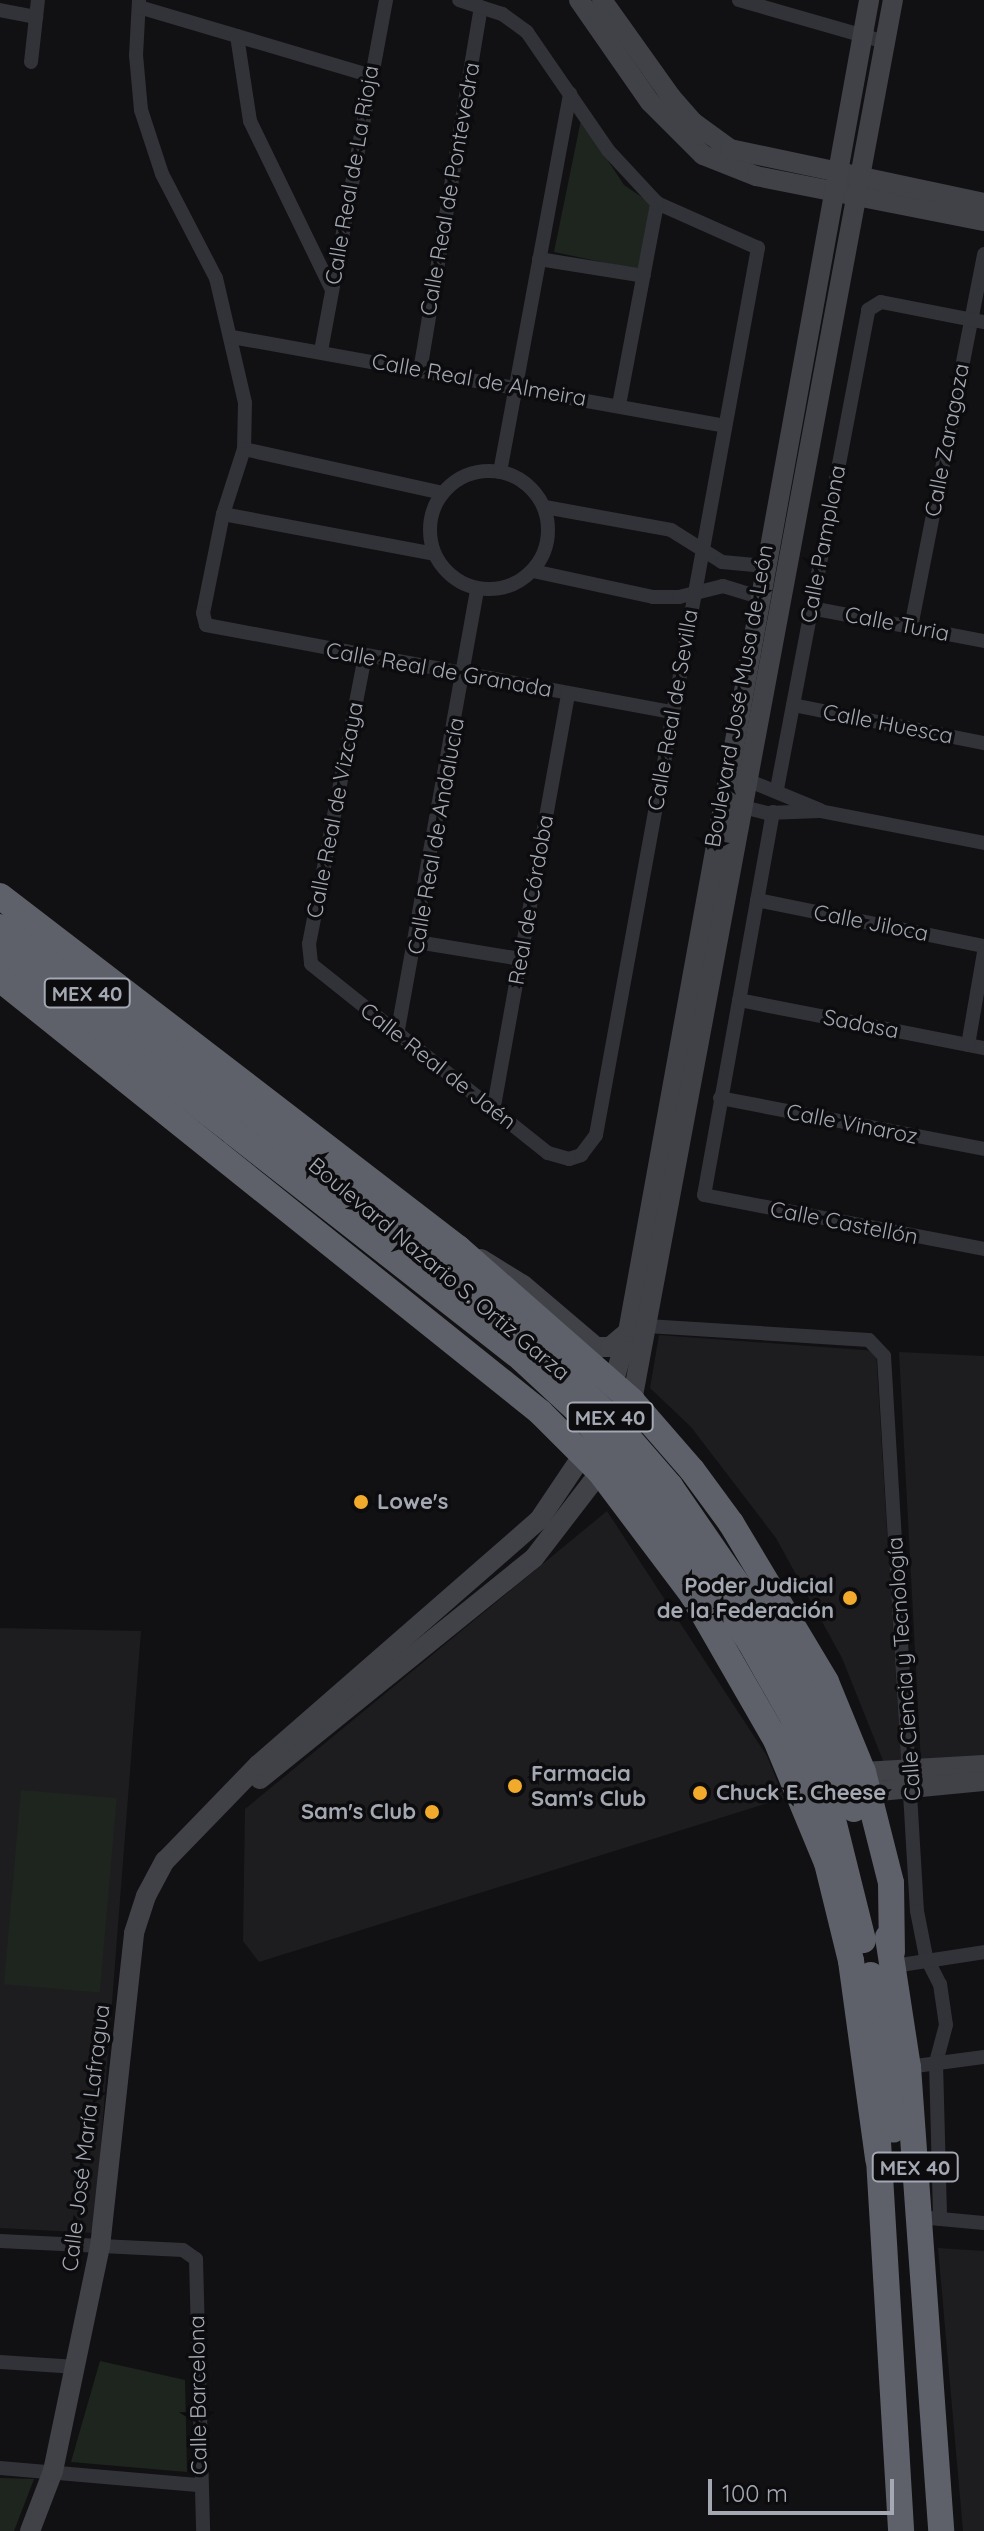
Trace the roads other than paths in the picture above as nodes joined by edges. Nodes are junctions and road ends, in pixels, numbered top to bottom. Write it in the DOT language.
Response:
graph roads {
  1 [pos="38,0"];
  2 [pos="386,0"];
  3 [pos="459,0"];
  4 [pos="579,0"];
  5 [pos="602,0"];
  6 [pos="739,0"];
  7 [pos="869,0"];
  8 [pos="893,0"];
  9 [pos="139,4"];
  10 [pos="481,7"];
  11 [pos="0,10"];
  12 [pos="36,17"];
  13 [pos="862,34"];
  14 [pos="237,36"];
  15 [pos="885,42"];
  16 [pos="31,62"];
  17 [pos="368,75"];
  18 [pos="570,93"];
  19 [pos="846,187"];
  20 [pos="657,203"];
  21 [pos="984,203"];
  22 [pos="984,221"];
  23 [pos="984,254"];
  24 [pos="539,259"];
  25 [pos="644,276"];
  26 [pos="331,289"];
  27 [pos="977,320"];
  28 [pos="232,337"];
  29 [pos="321,351"];
  30 [pos="420,371"];
  31 [pos="516,387"];
  32 [pos="619,405"];
  33 [pos="725,426"];
  34 [pos="799,441"];
  35 [pos="244,449"];
  36 [pos="500,472"];
  37 [pos="442,493"];
  38 [pos="545,507"];
  39 [pos="223,514"];
  40 [pos="704,552"];
  41 [pos="434,554"];
  42 [pos="765,566"];
  43 [pos="533,571"];
  44 [pos="477,589"];
  45 [pos="694,595"];
  46 [pos="759,597"];
  47 [pos="811,608"];
  48 [pos="911,627"];
  49 [pos="984,641"];
  50 [pos="365,656"];
  51 [pos="466,674"];
  52 [pos="568,694"];
  53 [pos="793,705"];
  54 [pos="672,712"];
  55 [pos="735,730"];
  56 [pos="984,743"];
  57 [pos="747,780"];
  58 [pos="777,789"];
  59 [pos="743,807"];
  60 [pos="820,811"];
  61 [pos="773,812"];
  62 [pos="984,843"];
  63 [pos="0,896"];
  64 [pos="757,900"];
  65 [pos="0,927"];
  66 [pos="417,942"];
  67 [pos="984,949"];
  68 [pos="0,952"];
  69 [pos="521,959"];
  70 [pos="311,964"];
  71 [pos="6,992"];
  72 [pos="739,1000"];
  73 [pos="397,1035"];
  74 [pos="968,1045"];
  75 [pos="984,1048"];
  76 [pos="211,1058"];
  77 [pos="720,1098"];
  78 [pos="193,1100"];
  79 [pos="494,1106"];
  80 [pos="244,1120"];
  81 [pos="984,1149"];
  82 [pos="569,1159"];
  83 [pos="250,1181"];
  84 [pos="458,1248"];
  85 [pos="984,1249"];
  86 [pos="638,1329"];
  87 [pos="567,1349"];
  88 [pos="623,1393"];
  89 [pos="540,1412"];
  90 [pos="593,1464"];
  91 [pos="692,1470"];
  92 [pos="621,1502"];
  93 [pos="505,1581"];
  94 [pos="457,1596"];
  95 [pos="984,1765"];
  96 [pos="912,1779"];
  97 [pos="984,1781"];
  98 [pos="244,1783"];
  99 [pos="854,1797"];
  100 [pos="984,1952"];
  101 [pos="926,1957"];
  102 [pos="885,1964"];
  103 [pos="984,2057"];
  104 [pos="936,2062"];
  105 [pos="908,2067"];
  106 [pos="878,2159"];
  107 [pos="929,2218"];
  108 [pos="984,2223"];
  109 [pos="0,2241"];
  110 [pos="100,2247"];
  111 [pos="0,2362"];
  112 [pos="77,2367"];
  113 [pos="0,2468"];
  114 [pos="53,2471"];
  115 [pos="200,2485"];
  116 [pos="30,2531"];
  117 [pos="203,2531"];
  118 [pos="901,2531"];
  119 [pos="918,2531"];
  120 [pos="941,2531"];
  1 -- 12 [label="street"];
  2 -- 17 [label="street, Calle Real de La Rioja"];
  3 -- 10 [label="street"];
  4 -- 19 [label="main road"];
  5 -- 19 [label="main road"];
  6 -- 13 [label="street"];
  7 -- 13 [label="main road, Boulevard José Musa de León"];
  8 -- 15 [label="main road, Boulevard José Musa de León"];
  9 -- 14 [label="street"];
  9 -- 28 [label="street"];
  10 -- 18 [label="street"];
  10 -- 30 [label="street, Calle Real de Pontevedra"];
  11 -- 12 [label="street"];
  12 -- 16 [label="street"];
  13 -- 15 [label="street"];
  13 -- 19 [label="main road, Boulevard José Musa de León"];
  14 -- 17 [label="street"];
  14 -- 26 [label="street"];
  15 -- 19 [label="main road, Boulevard José Musa de León"];
  17 -- 26 [label="street, Calle Real de La Rioja"];
  18 -- 20 [label="street"];
  18 -- 24 [label="street"];
  19 -- 21 [label="main road"];
  19 -- 22 [label="main road"];
  19 -- 34 [label="main road, Boulevard José Musa de León"];
  20 -- 25 [label="street"];
  20 -- 33 [label="street, Calle Real de Sevilla"];
  23 -- 27 [label="street, Calle Zaragoza"];
  24 -- 25 [label="street"];
  24 -- 31 [label="street"];
  25 -- 32 [label="street"];
  26 -- 29 [label="street, Calle Real de La Rioja"];
  27 -- 47 [label="street, Calle Pamplona"];
  27 -- 48 [label="street, Calle Zaragoza"];
  28 -- 29 [label="street, Calle Real de Almeira"];
  28 -- 35 [label="street"];
  29 -- 30 [label="street, Calle Real de Almeira"];
  30 -- 31 [label="street, Calle Real de Almeira"];
  31 -- 32 [label="street, Calle Real de Almeira"];
  31 -- 36 [label="street"];
  32 -- 33 [label="street, Calle Real de Almeira"];
  33 -- 40 [label="street, Calle Real de Sevilla"];
  34 -- 42 [label="main road, Boulevard José Musa de León"];
  34 -- 57 [label="main road, Boulevard José Musa de León"];
  35 -- 37 [label="street"];
  35 -- 39 [label="street"];
  36 -- 37 [label="street"];
  36 -- 38 [label="street"];
  37 -- 41 [label="street"];
  38 -- 40 [label="street"];
  38 -- 43 [label="street"];
  39 -- 41 [label="street"];
  39 -- 50 [label="street, Calle Real de Granada"];
  40 -- 42 [label="street"];
  40 -- 45 [label="street, Calle Real de Sevilla"];
  41 -- 44 [label="street"];
  42 -- 46 [label="main road, Boulevard José Musa de León"];
  43 -- 44 [label="street"];
  43 -- 45 [label="street"];
  44 -- 51 [label="street, Calle Real de Andalucía"];
  45 -- 46 [label="street"];
  45 -- 54 [label="street, Calle Real de Sevilla"];
  46 -- 55 [label="main road, Boulevard José Musa de León"];
  47 -- 48 [label="street, Calle Turia"];
  47 -- 53 [label="street, Calle Pamplona"];
  48 -- 49 [label="street, Calle Turia"];
  50 -- 51 [label="street, Calle Real de Granada"];
  50 -- 70 [label="street, Calle Real de Vizcaya"];
  51 -- 52 [label="street, Calle Real de Granada"];
  51 -- 66 [label="street, Calle Real de Andalucía"];
  52 -- 54 [label="street, Calle Real de Granada"];
  52 -- 69 [label="street, Real de Córdoba"];
  53 -- 56 [label="street, Calle Huesca"];
  53 -- 58 [label="street, Calle Pamplona"];
  54 -- 82 [label="street, Calle Real de Sevilla"];
  55 -- 59 [label="main road"];
  55 -- 86 [label="main road, Boulevard José Musa de León"];
  57 -- 58 [label="street"];
  57 -- 59 [label="main road, Boulevard José Musa de León"];
  58 -- 60 [label="street"];
  59 -- 61 [label="street"];
  59 -- 86 [label="main road, Boulevard José Musa de León"];
  60 -- 61 [label="street"];
  60 -- 62 [label="street"];
  61 -- 64 [label="street"];
  63 -- 76 [label="highway"];
  64 -- 67 [label="street, Calle Jiloca"];
  64 -- 72 [label="street"];
  65 -- 80 [label="highway, Boulevard Nazario S. Ortiz Garza / MEX 40"];
  66 -- 69 [label="street"];
  66 -- 73 [label="street, Calle Real de Andalucía"];
  67 -- 74 [label="street"];
  68 -- 78 [label="highway, Boulevard Nazario S. Ortiz Garza / MEX 40"];
  69 -- 79 [label="street, Real de Córdoba"];
  70 -- 73 [label="street, Calle Real de Jaén"];
  71 -- 83 [label="highway"];
  72 -- 74 [label="street, Sadasa"];
  72 -- 77 [label="street"];
  73 -- 79 [label="street, Calle Real de Jaén"];
  74 -- 75 [label="street, Sadasa"];
  76 -- 80 [label="highway"];
  76 -- 84 [label="highway"];
  77 -- 81 [label="street, Calle Vinaroz"];
  77 -- 85 [label="street, Calle Castellón"];
  78 -- 80 [label="highway, Boulevard Nazario S. Ortiz Garza / MEX 40"];
  78 -- 83 [label="highway"];
  79 -- 82 [label="street, Calle Real de Jaén"];
  80 -- 99 [label="highway, Boulevard Nazario S. Ortiz Garza / MEX 40, bridge"];
  83 -- 89 [label="highway"];
  84 -- 86 [label="main road"];
  84 -- 87 [label="highway"];
  86 -- 88 [label="main road, Boulevard José Musa de León"];
  86 -- 96 [label="street, Calle Ciencia y Tecnología"];
  87 -- 88 [label="highway"];
  87 -- 89 [label="highway"];
  88 -- 90 [label="main road, Boulevard José Musa de León"];
  88 -- 91 [label="highway"];
  89 -- 90 [label="highway"];
  90 -- 92 [label="highway"];
  90 -- 93 [label="main road, Calle José María Lafragua"];
  90 -- 94 [label="main road, Calle José María Lafragua"];
  91 -- 92 [label="highway"];
  91 -- 99 [label="highway"];
  92 -- 106 [label="highway"];
  93 -- 94 [label="main road"];
  93 -- 98 [label="main road, Calle José María Lafragua"];
  94 -- 98 [label="main road, Calle José María Lafragua"];
  95 -- 96 [label="main road"];
  96 -- 97 [label="main road"];
  96 -- 99 [label="main road"];
  96 -- 101 [label="street, Calle Ciencia y Tecnología"];
  98 -- 110 [label="main road, Calle José María Lafragua"];
  99 -- 102 [label="highway, Boulevard Nazario S. Ortiz Garza / MEX 40"];
  99 -- 102 [label="highway"];
  100 -- 101 [label="street"];
  101 -- 102 [label="street"];
  101 -- 104 [label="street, Calle Ciencia y Tecnología"];
  102 -- 105 [label="highway, Boulevard Nazario S. Ortiz Garza / MEX 40"];
  102 -- 106 [label="highway, Boulevard Nazario S. Ortiz Garza / MEX 40"];
  102 -- 119 [label="highway"];
  103 -- 104 [label="street"];
  104 -- 105 [label="street"];
  104 -- 107 [label="street, Calle Ciencia y Tecnología"];
  105 -- 107 [label="highway, Boulevard Nazario S. Ortiz Garza / MEX 40"];
  106 -- 118 [label="highway, Boulevard Nazario S. Ortiz Garza / MEX 40"];
  107 -- 108 [label="street"];
  107 -- 120 [label="highway, Boulevard Nazario S. Ortiz Garza / MEX 40"];
  109 -- 110 [label="street"];
  110 -- 112 [label="main road, Calle José María Lafragua"];
  110 -- 115 [label="street, Calle Barcelona"];
  111 -- 112 [label="street"];
  112 -- 114 [label="main road, Calle José María Lafragua"];
  113 -- 114 [label="street"];
  114 -- 115 [label="street"];
  114 -- 116 [label="main road, Calle José María Lafragua"];
  115 -- 117 [label="street, Calle Barcelona"];
}
